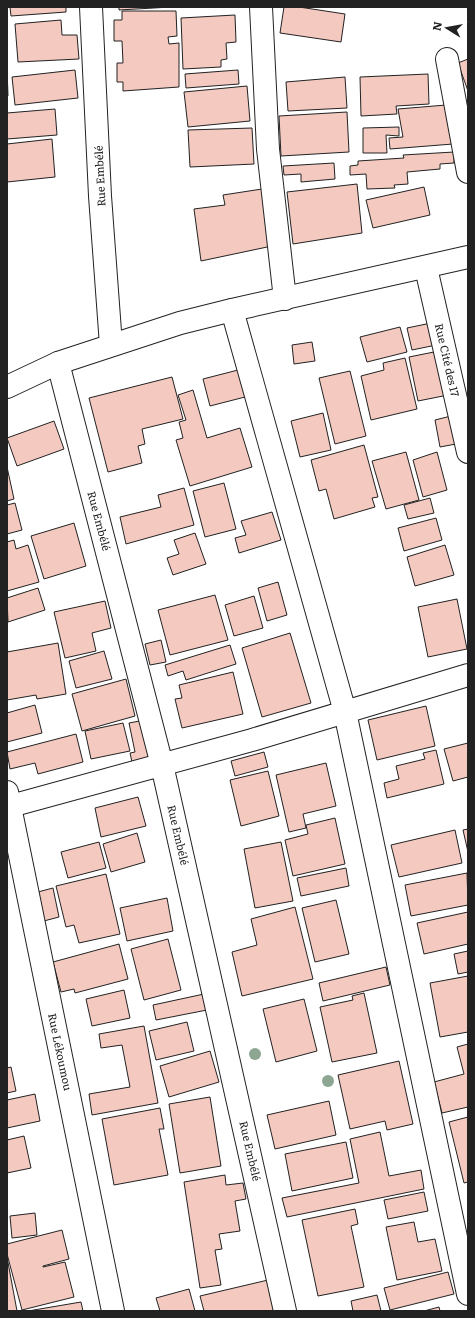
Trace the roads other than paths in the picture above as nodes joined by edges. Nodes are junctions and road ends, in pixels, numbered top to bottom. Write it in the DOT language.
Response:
graph roads {
  1 [pos="91,7"];
  2 [pos="261,7"];
  3 [pos="447,59"];
  4 [pos="468,172"];
  5 [pos="468,257"];
  6 [pos="426,268"];
  7 [pos="285,299"];
  8 [pos="232,310"];
  9 [pos="110,345"];
  10 [pos="58,363"];
  11 [pos="7,387"];
  12 [pos="468,452"];
  13 [pos="468,675"];
  14 [pos="345,712"];
  15 [pos="162,765"];
  16 [pos="8,802"];
  17 [pos="468,1294"];
  18 [pos="113,1311"];
  19 [pos="285,1311"];
  1 -- 9 [label="main road, Rue Embélé"];
  2 -- 7 [label="main road"];
  3 -- 4 [label="main road"];
  5 -- 6 [label="main road"];
  6 -- 7 [label="main road"];
  6 -- 12 [label="main road, Rue Cité des 17"];
  7 -- 8 [label="main road"];
  8 -- 9 [label="main road"];
  8 -- 14 [label="main road"];
  9 -- 10 [label="main road"];
  10 -- 11 [label="main road"];
  10 -- 15 [label="main road, Rue Embélé"];
  13 -- 14 [label="main road"];
  14 -- 15 [label="main road"];
  14 -- 17 [label="main road"];
  15 -- 16 [label="main road"];
  15 -- 19 [label="main road, Rue Embélé"];
  16 -- 18 [label="main road, Rue Lékoumou"];
}
